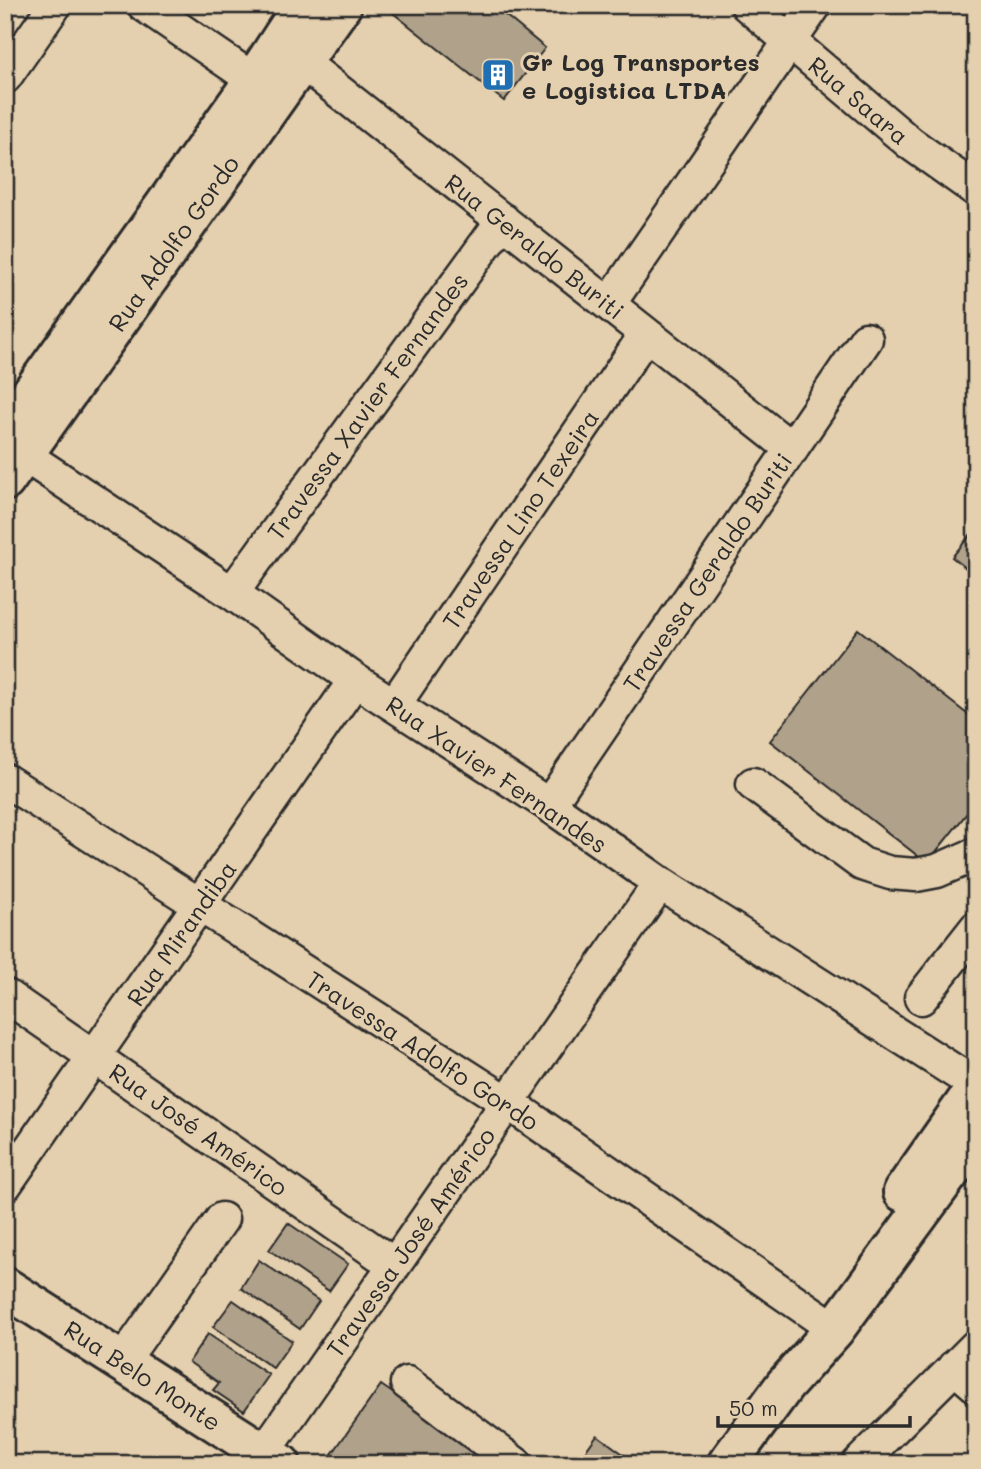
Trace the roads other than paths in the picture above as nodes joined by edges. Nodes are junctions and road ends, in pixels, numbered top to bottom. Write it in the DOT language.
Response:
graph roads {
  1 [pos="55,5"];
  2 [pos="144,5"];
  3 [pos="303,5"];
  4 [pos="341,5"];
  5 [pos="747,5"];
  6 [pos="815,5"];
  7 [pos="789,41"];
  8 [pos="290,52"];
  9 [pos="5,77"];
  10 [pos="265,88"];
  11 [pos="976,190"];
  12 [pos="503,220"];
  13 [pos="609,304"];
  14 [pos="646,334"];
  15 [pos="866,340"];
  16 [pos="792,449"];
  17 [pos="11,455"];
  18 [pos="232,593"];
  19 [pos="355,680"];
  20 [pos="394,705"];
  21 [pos="5,780"];
  22 [pos="753,783"];
  23 [pos="549,805"];
  24 [pos="976,853"];
  25 [pos="660,883"];
  26 [pos="200,906"];
  27 [pos="976,928"];
  28 [pos="5,995"];
  29 [pos="921,998"];
  30 [pos="96,1057"];
  31 [pos="976,1087"];
  32 [pos="507,1102"];
  33 [pos="976,1137"];
  34 [pos="5,1185"];
  35 [pos="222,1219"];
  36 [pos="393,1264"];
  37 [pos="5,1287"];
  38 [pos="825,1323"];
  39 [pos="122,1362"];
  40 [pos="969,1366"];
  41 [pos="407,1383"];
  42 [pos="267,1460"];
  43 [pos="516,1464"];
  44 [pos="727,1464"];
  45 [pos="858,1464"];
  1 -- 9 [label="street"];
  2 -- 10 [label="street"];
  3 -- 8 [label="main road, Rua Adolfo Gordo"];
  4 -- 8 [label="main road, Rua Adolfo Gordo"];
  5 -- 7 [label="street, Rua Saara"];
  6 -- 7 [label="street"];
  7 -- 11 [label="street, Rua Saara"];
  7 -- 13 [label="street"];
  8 -- 10 [label="main road, Rua Adolfo Gordo"];
  8 -- 12 [label="street, Rua Geraldo Buriti"];
  10 -- 17 [label="main road, Rua Adolfo Gordo"];
  12 -- 13 [label="street, Rua Geraldo Buriti"];
  12 -- 18 [label="street, Travessa Xavier Fernandes"];
  13 -- 14 [label="street, Rua Geraldo Buriti"];
  14 -- 16 [label="street, Rua Geraldo Buriti"];
  14 -- 20 [label="street, Travessa Lino Texeira"];
  15 -- 16 [label="street, Travessa Geraldo Buriti"];
  16 -- 23 [label="street, Travessa Geraldo Buriti"];
  17 -- 18 [label="street, Rua Xavier Fernandes"];
  18 -- 19 [label="street, Rua Xavier Fernandes"];
  19 -- 20 [label="street, Rua Xavier Fernandes"];
  19 -- 26 [label="street, Rua Mirandiba"];
  20 -- 23 [label="street, Rua Xavier Fernandes"];
  21 -- 26 [label="street, Travessa Adolfo Gordo"];
  22 -- 24 [label="street"];
  23 -- 25 [label="street, Rua Xavier Fernandes"];
  25 -- 31 [label="street, Rua Xavier Fernandes"];
  25 -- 32 [label="street, Travessa José Américo"];
  26 -- 30 [label="street, Rua Mirandiba"];
  26 -- 32 [label="street, Travessa Adolfo Gordo"];
  27 -- 29 [label="street"];
  28 -- 30 [label="street, Rua José Américo"];
  30 -- 34 [label="street, Rua Mirandiba"];
  30 -- 36 [label="street, Rua José Américo"];
  31 -- 38 [label="main road"];
  32 -- 36 [label="street, Travessa José Américo"];
  32 -- 38 [label="street, Travessa Adolfo Gordo"];
  33 -- 38 [label="main road"];
  35 -- 39 [label="street"];
  36 -- 42 [label="street, Travessa José Américo"];
  37 -- 39 [label="main road, Rua Belo Monte"];
  38 -- 44 [label="main road"];
  39 -- 42 [label="main road, Rua Belo Monte"];
  40 -- 45 [label="street"];
  41 -- 43 [label="street"];
}
